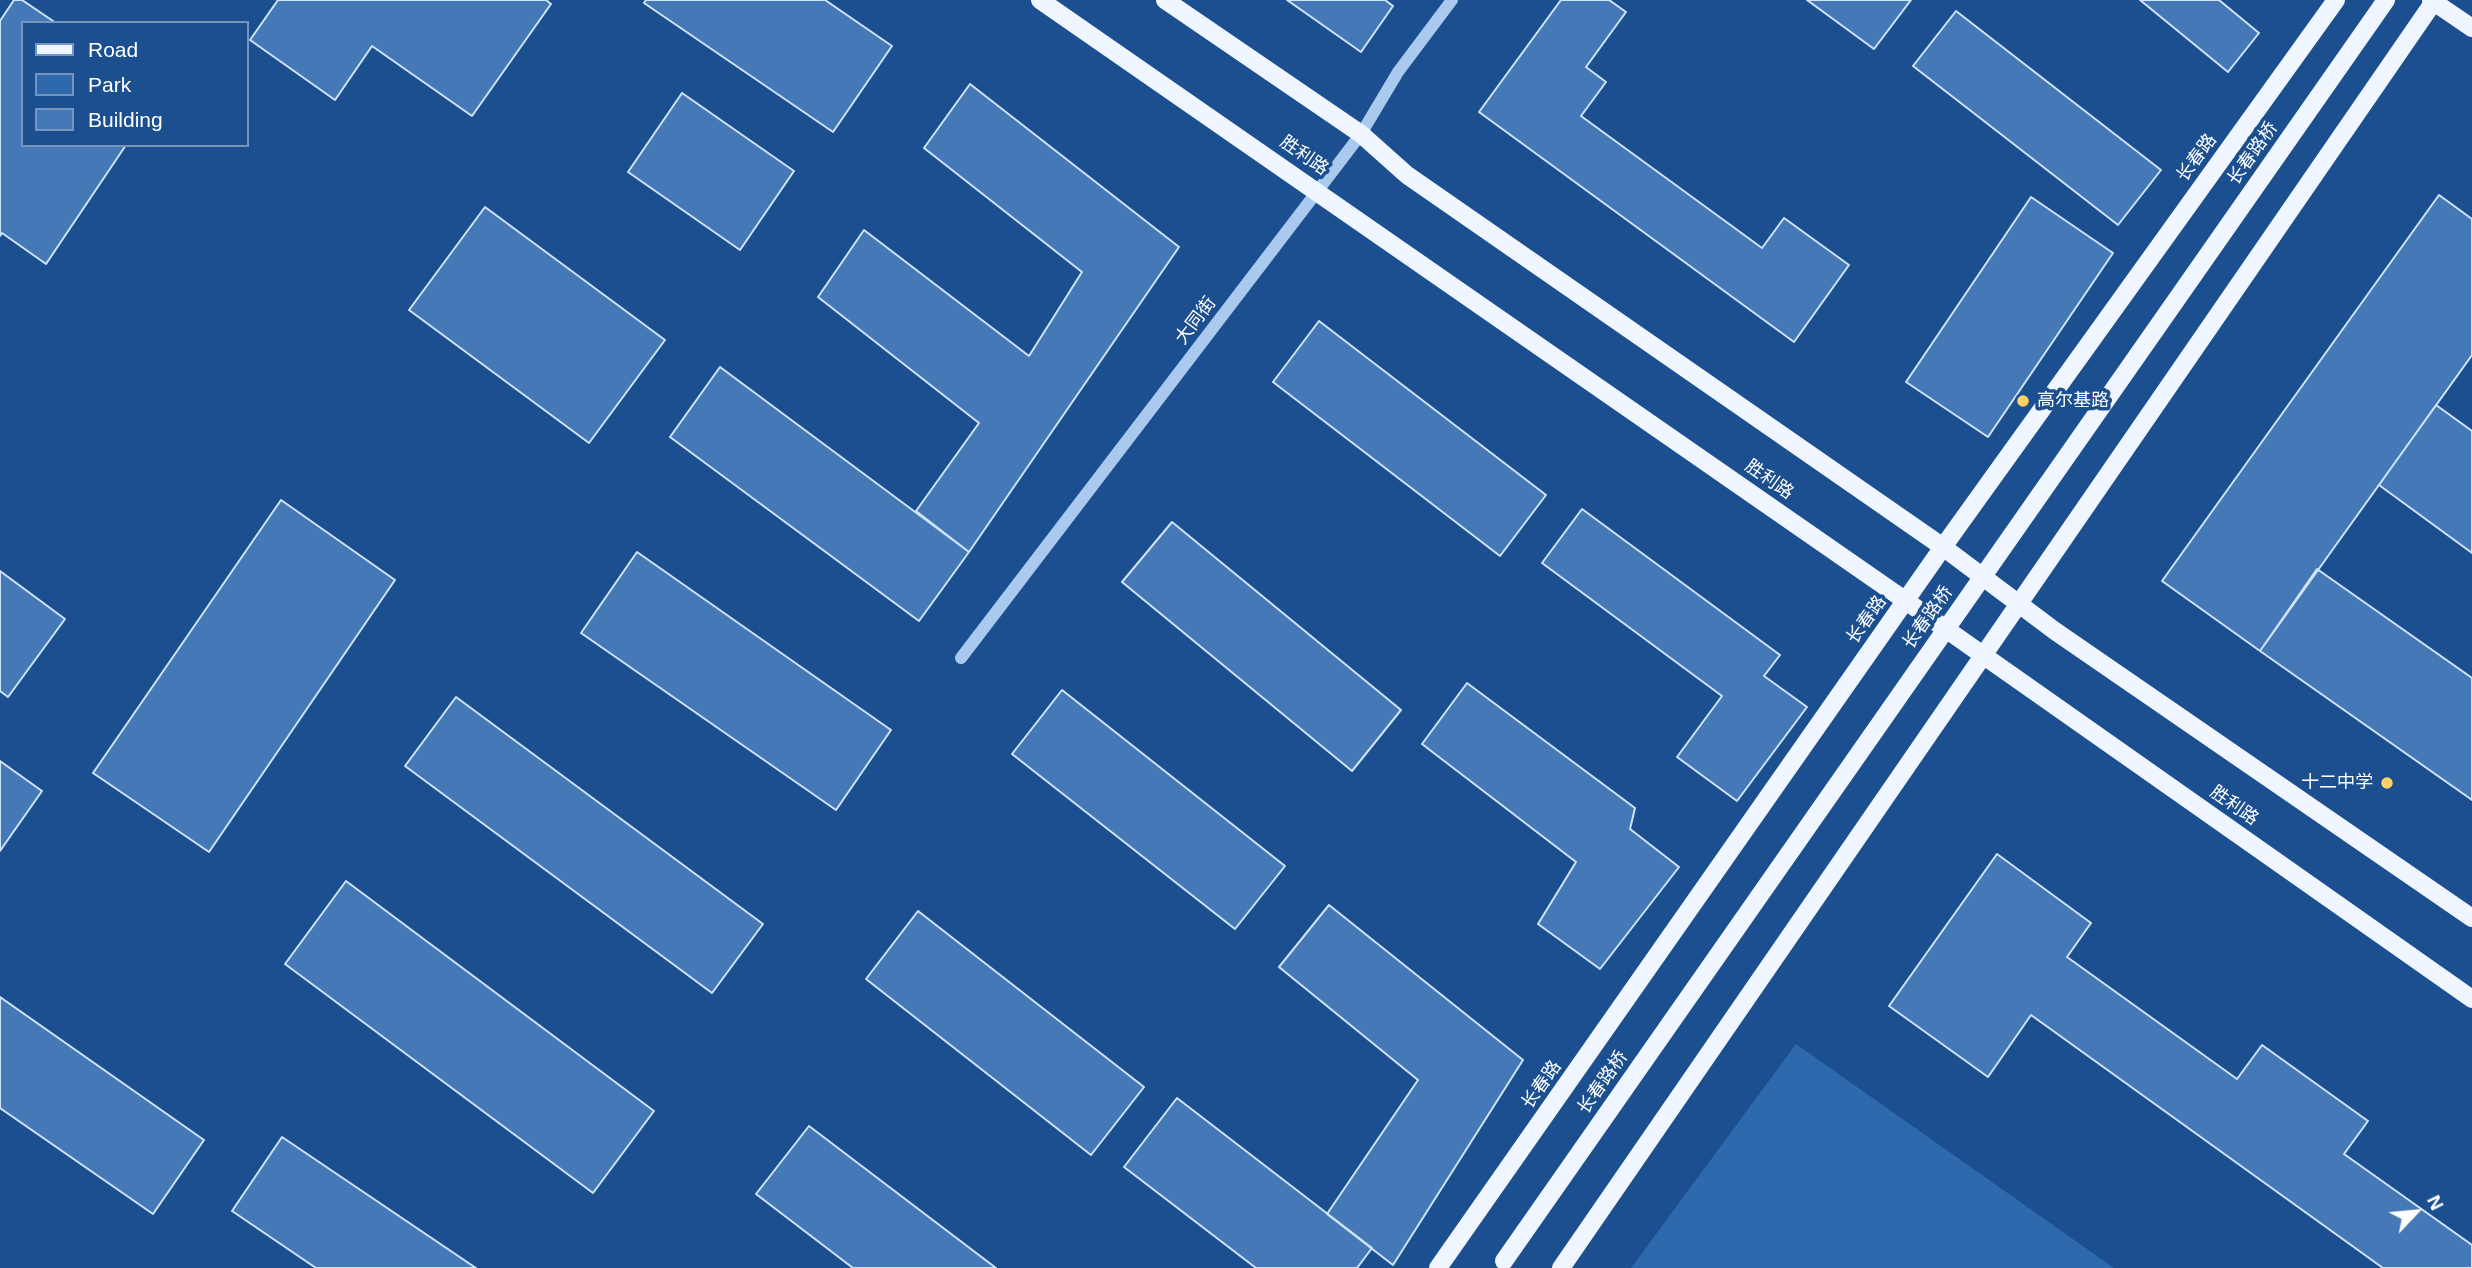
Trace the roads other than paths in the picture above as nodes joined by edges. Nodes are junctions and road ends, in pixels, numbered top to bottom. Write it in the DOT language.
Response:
graph roads {
  1 [pos="1040,0"];
  2 [pos="1165,0"];
  3 [pos="1452,0"];
  4 [pos="2336,0"];
  5 [pos="2386,0"];
  6 [pos="2433,1"];
  7 [pos="2472,28"];
  8 [pos="1361,134"];
  9 [pos="1318,191"];
  10 [pos="1943,547"];
  11 [pos="1906,601"];
  12 [pos="2017,603"];
  13 [pos="1982,654"];
  14 [pos="961,658"];
  15 [pos="2472,918"];
  16 [pos="2472,999"];
  17 [pos="1501,1264"];
  18 [pos="1438,1268"];
  19 [pos="1561,1268"];
  1 -- 9 [label="main road, 胜利路"];
  2 -- 8 [label="main road"];
  3 -- 8 [label="street, 大同街"];
  4 -- 10 [label="main road, 长春路"];
  5 -- 17 [label="main road, 长春路桥, bridge"];
  6 -- 7 [label="main road"];
  6 -- 12 [label="main road"];
  8 -- 9 [label="street, 大同街"];
  8 -- 10 [label="main road"];
  9 -- 11 [label="main road, 胜利路"];
  9 -- 14 [label="street, 大同街"];
  10 -- 11 [label="main road, 长春路"];
  10 -- 12 [label="main road"];
  11 -- 13 [label="main road, 胜利路"];
  11 -- 18 [label="main road, 长春路"];
  12 -- 13 [label="main road"];
  12 -- 15 [label="main road"];
  13 -- 16 [label="main road, 胜利路"];
  13 -- 19 [label="main road"];
}
